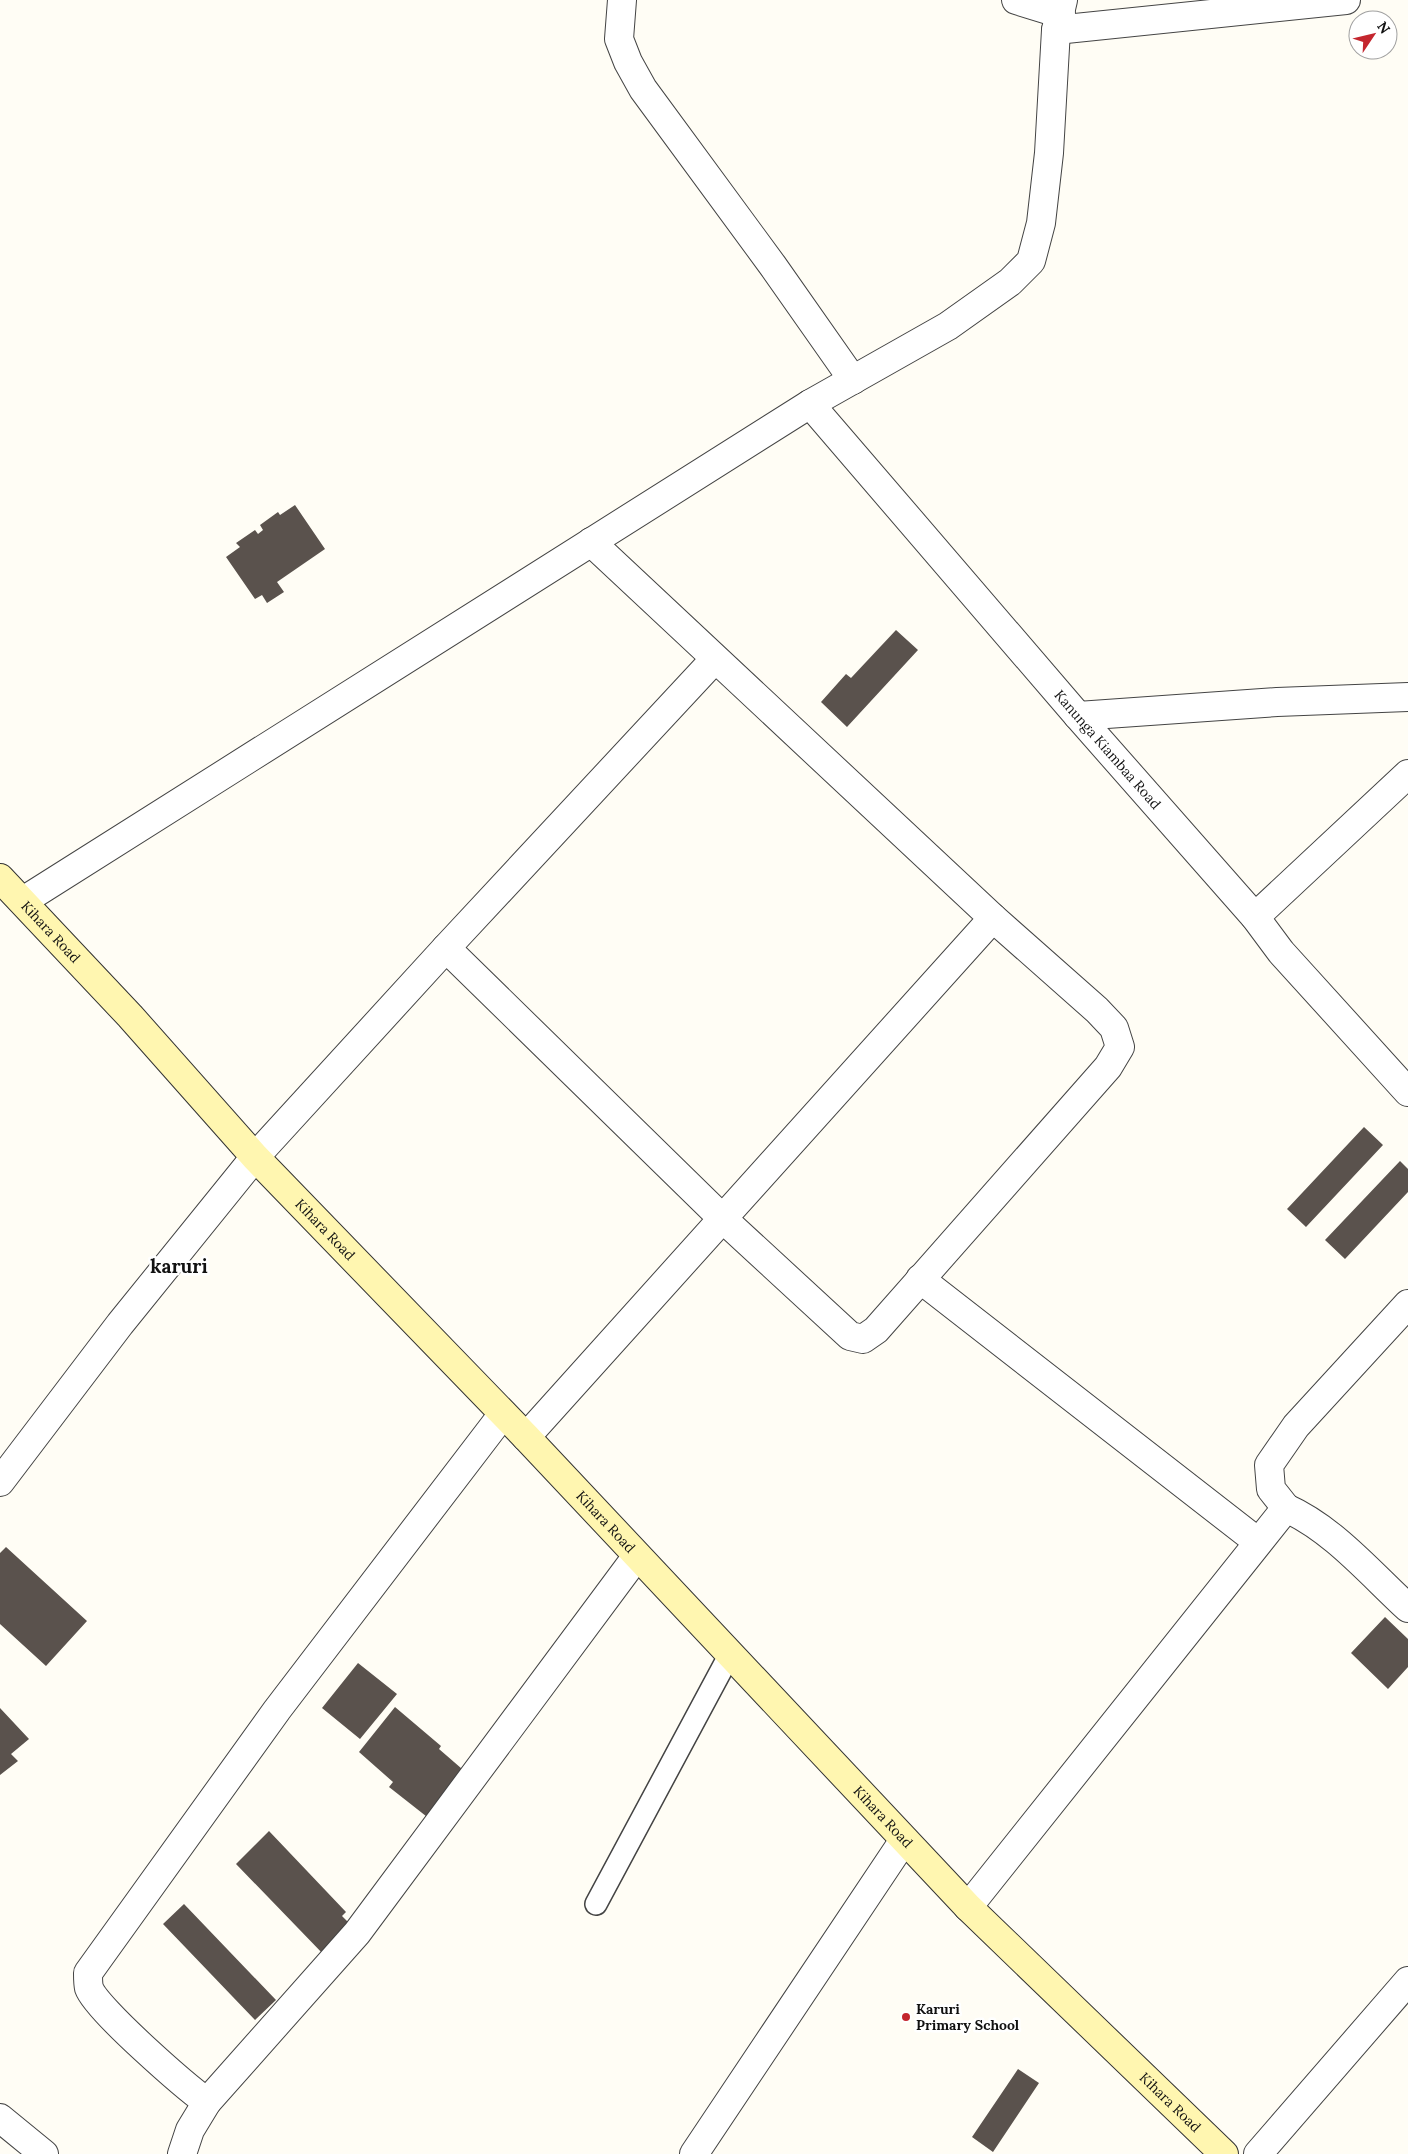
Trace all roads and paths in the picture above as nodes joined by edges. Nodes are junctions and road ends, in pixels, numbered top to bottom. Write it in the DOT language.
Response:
graph roads {
  1 [pos="622,0"];
  2 [pos="1016,0"];
  3 [pos="1346,0"];
  4 [pos="1060,14"];
  5 [pos="853,380"];
  6 [pos="810,404"];
  7 [pos="591,542"];
  8 [pos="714,660"];
  9 [pos="1408,697"];
  10 [pos="1078,716"];
  11 [pos="1408,774"];
  12 [pos="0,878"];
  13 [pos="23,901"];
  14 [pos="1255,917"];
  15 [pos="993,918"];
  16 [pos="446,948"];
  17 [pos="1408,1092"];
  18 [pos="255,1157"];
  19 [pos="722,1218"];
  20 [pos="920,1279"];
  21 [pos="1408,1304"];
  22 [pos="503,1414"];
  23 [pos="526,1438"];
  24 [pos="5,1463"];
  25 [pos="1286,1508"];
  26 [pos="1258,1542"];
  27 [pos="637,1556"];
  28 [pos="1408,1608"];
  29 [pos="730,1654"];
  30 [pos="904,1840"];
  31 [pos="596,1904"];
  32 [pos="968,1907"];
  33 [pos="1408,1981"];
  34 [pos="207,2102"];
  35 [pos="0,2118"];
  36 [pos="44,2154"];
  37 [pos="182,2154"];
  38 [pos="694,2154"];
  39 [pos="1224,2154"];
  40 [pos="1258,2154"];
  1 -- 5 [label="street"];
  2 -- 4 [label="street"];
  3 -- 4 [label="street"];
  4 -- 5 [label="street"];
  5 -- 6 [label="street"];
  6 -- 7 [label="street"];
  6 -- 10 [label="street, Kanunga Kiambaa Road"];
  7 -- 8 [label="street"];
  7 -- 13 [label="street"];
  8 -- 15 [label="street"];
  8 -- 16 [label="street"];
  9 -- 10 [label="street"];
  10 -- 14 [label="street, Kanunga Kiambaa Road"];
  11 -- 14 [label="street"];
  12 -- 13 [label="main road, Kihara Road"];
  13 -- 18 [label="main road, Kihara Road"];
  14 -- 17 [label="street, Kanunga Kiambaa Road"];
  15 -- 19 [label="street"];
  15 -- 20 [label="street"];
  16 -- 18 [label="street"];
  16 -- 19 [label="street"];
  18 -- 22 [label="main road, Kihara Road"];
  18 -- 24 [label="street"];
  19 -- 20 [label="street"];
  19 -- 23 [label="street"];
  20 -- 26 [label="street"];
  21 -- 25 [label="street"];
  22 -- 23 [label="main road, Kihara Road"];
  22 -- 34 [label="street"];
  23 -- 27 [label="main road, Kihara Road"];
  25 -- 26 [label="street"];
  25 -- 28 [label="street"];
  26 -- 32 [label="street"];
  27 -- 29 [label="main road, Kihara Road"];
  27 -- 34 [label="street"];
  29 -- 30 [label="main road, Kihara Road"];
  29 -- 31 [label="lane"];
  30 -- 32 [label="main road, Kihara Road"];
  30 -- 38 [label="street"];
  32 -- 39 [label="main road, Kihara Road"];
  33 -- 40 [label="street"];
  34 -- 37 [label="street"];
  35 -- 36 [label="street"];
}
